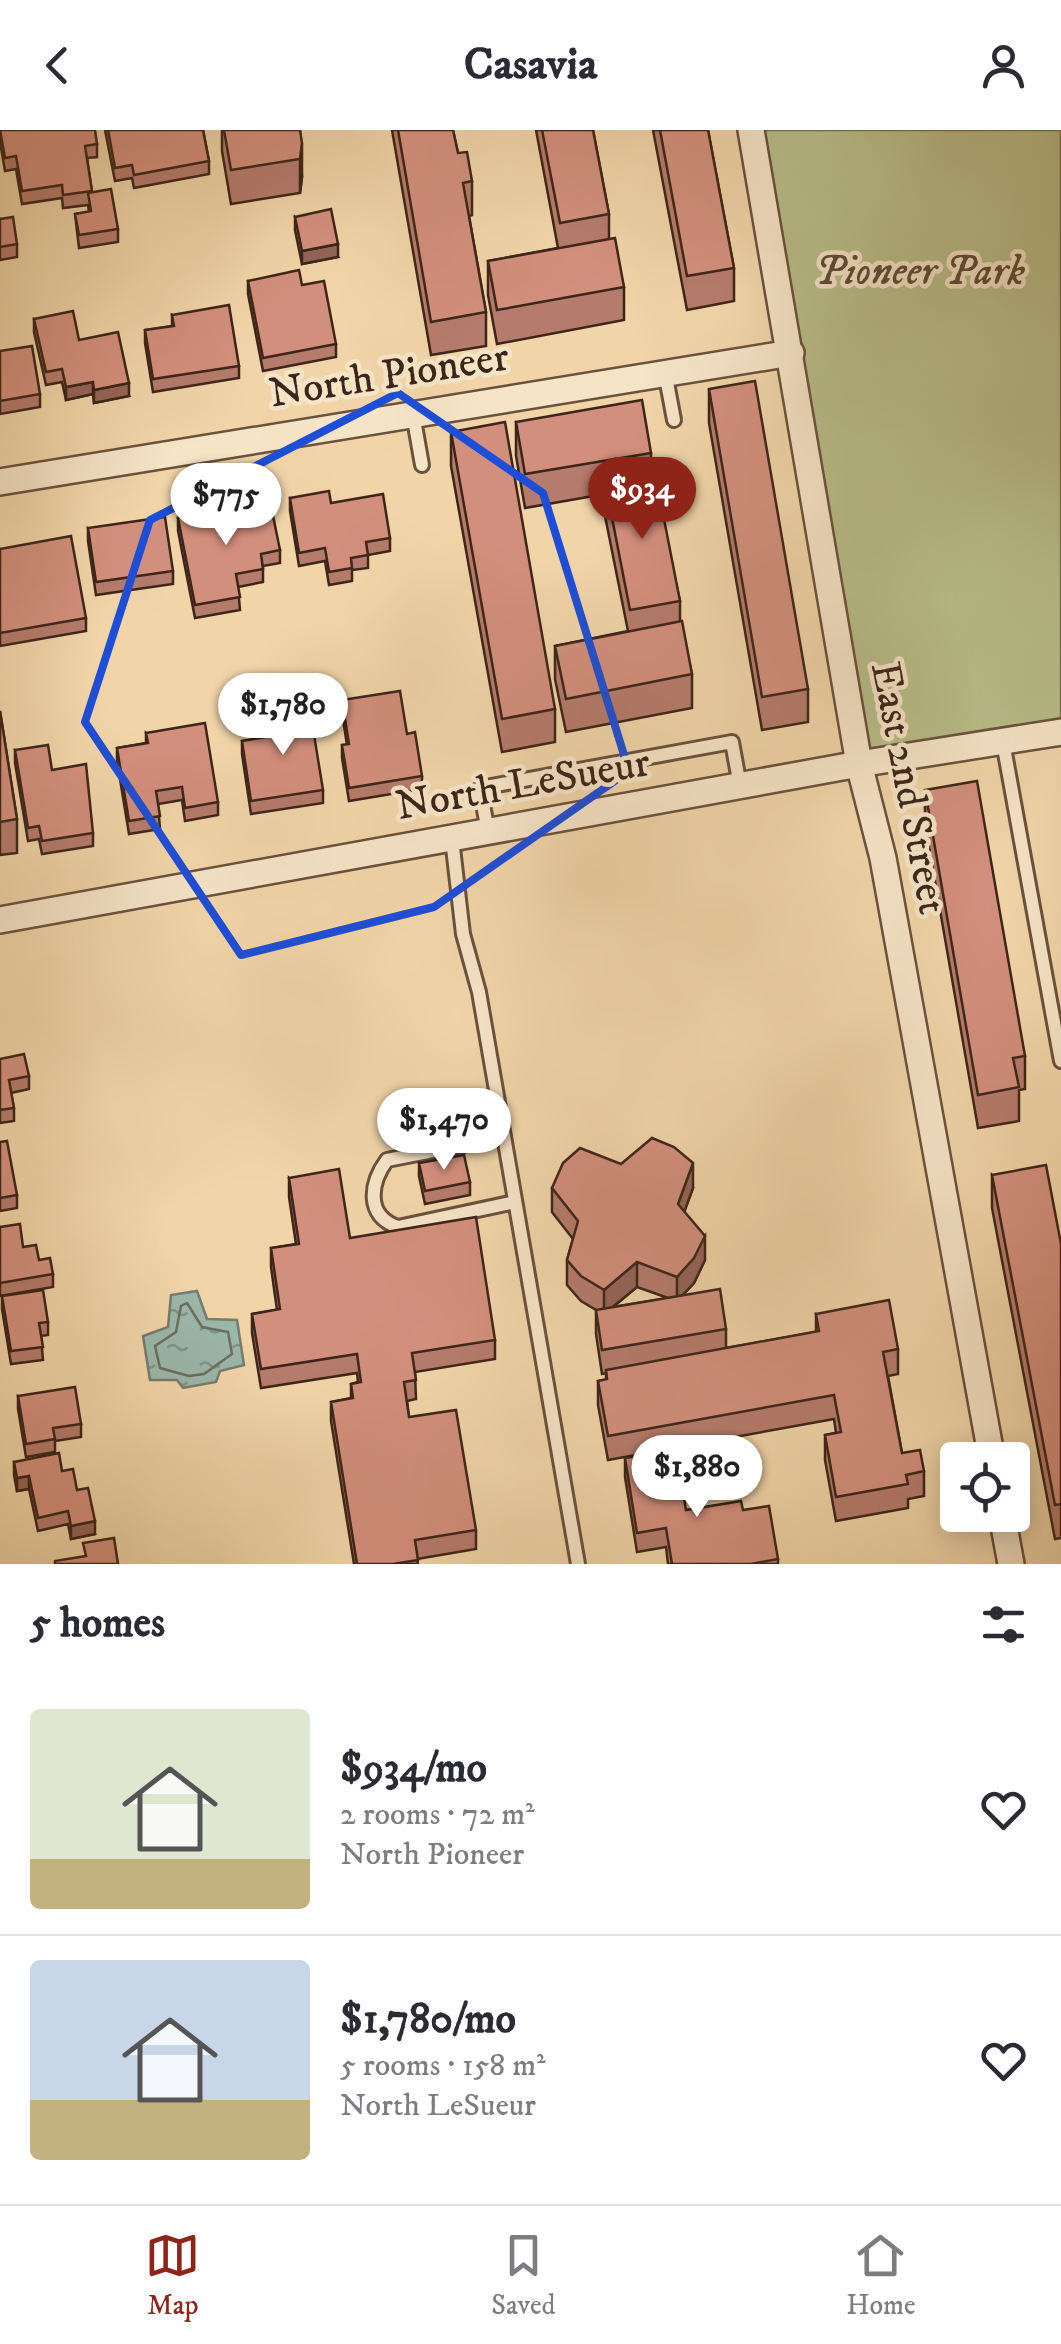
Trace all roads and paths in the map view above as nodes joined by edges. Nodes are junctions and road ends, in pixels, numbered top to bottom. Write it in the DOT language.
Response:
graph roads {
  1 [pos="751,130"];
  2 [pos="791,353"];
  3 [pos="666,372"];
  4 [pos="412,412"];
  5 [pos="674,420"];
  6 [pos="422,465"];
  7 [pos="0,482"];
  8 [pos="1061,732"];
  9 [pos="1003,742"];
  10 [pos="859,764"];
  11 [pos="740,786"];
  12 [pos="488,832"];
  13 [pos="452,839"];
  14 [pos="0,920"];
  15 [pos="1061,1061"];
  16 [pos="504,1136"];
  17 [pos="516,1202"];
  18 [pos="989,1442"];
  19 [pos="1005,1532"];
  20 [pos="578,1564"];
  21 [pos="1011,1564"];
  1 -- 2 [label="street, East 2nd Street"];
  2 -- 3 [label="street, North Pioneer"];
  2 -- 10 [label="street, East 2nd Street"];
  3 -- 4 [label="street, North Pioneer"];
  3 -- 5 [label="lane"];
  4 -- 6 [label="lane"];
  4 -- 7 [label="street, North Pioneer"];
  8 -- 9 [label="street, North LeSueur"];
  9 -- 10 [label="street, North LeSueur"];
  9 -- 15 [label="lane"];
  10 -- 11 [label="street, North LeSueur"];
  10 -- 18 [label="street, East 2nd Street"];
  11 -- 12 [label="street, North LeSueur"];
  11 -- 12 [label="lane"];
  12 -- 13 [label="street, North LeSueur"];
  13 -- 14 [label="street, North LeSueur"];
  13 -- 16 [label="lane"];
  16 -- 17 [label="lane"];
  16 -- 17 [label="lane"];
  17 -- 20 [label="lane"];
  19 -- 21 [label="street"];
}
